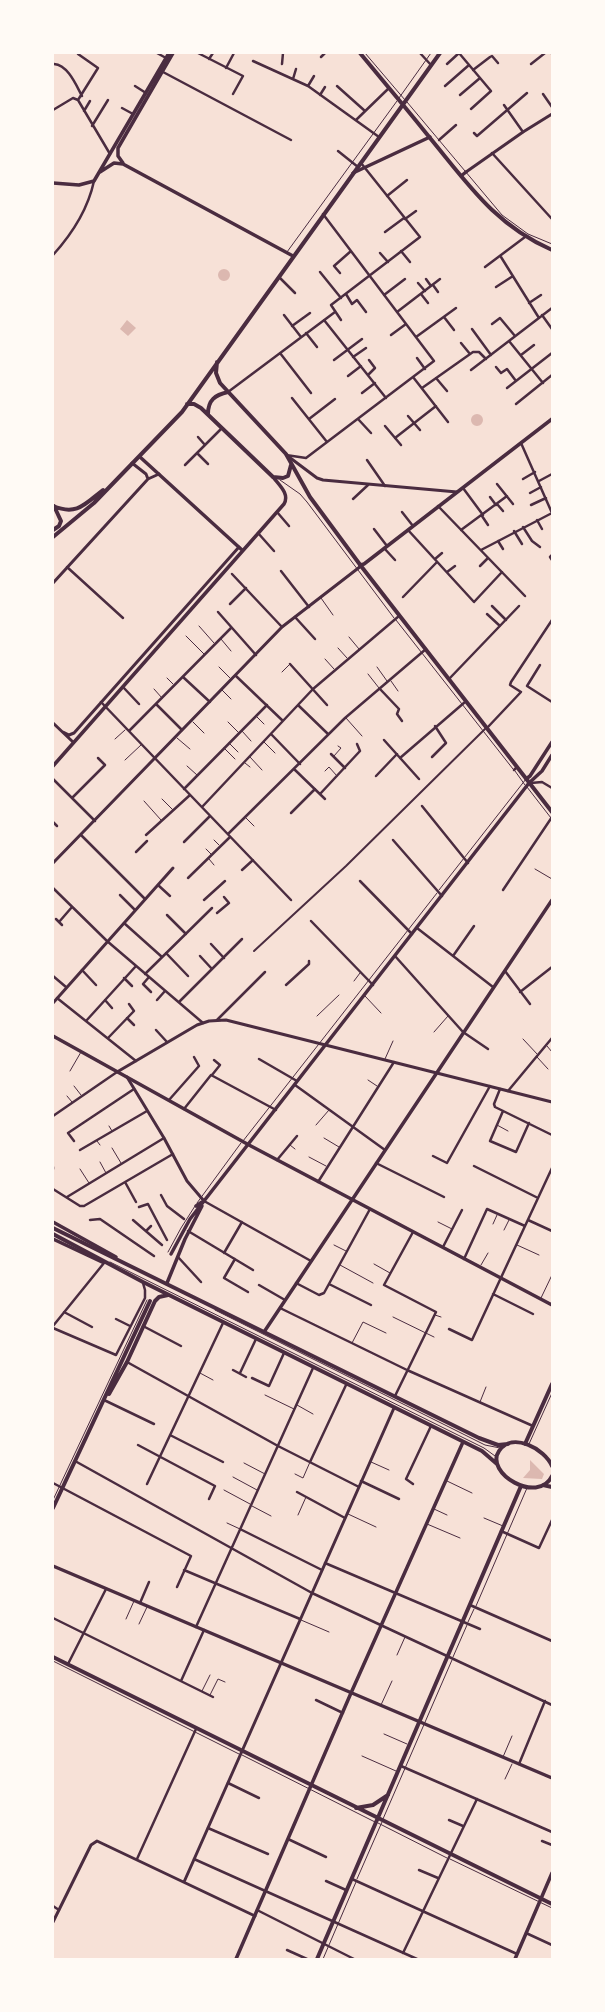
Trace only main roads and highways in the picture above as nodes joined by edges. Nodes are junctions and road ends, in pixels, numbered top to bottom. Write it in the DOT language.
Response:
graph roads {
  1 [pos="169,53"];
  2 [pos="173,53"];
  3 [pos="360,53"];
  4 [pos="440,53"];
  5 [pos="404,102"];
  6 [pos="430,137"];
  7 [pos="110,154"];
  8 [pos="118,154"];
  9 [pos="123,164"];
  10 [pos="100,172"];
  11 [pos="466,172"];
  12 [pos="352,174"];
  13 [pos="461,176"];
  14 [pos="53,183"];
  15 [pos="552,250"];
  16 [pos="293,256"];
  17 [pos="217,362"];
  18 [pos="228,392"];
  19 [pos="187,404"];
  20 [pos="208,414"];
  21 [pos="551,420"];
  22 [pos="140,457"];
  23 [pos="291,465"];
  24 [pos="275,478"];
  25 [pos="113,482"];
  26 [pos="53,506"];
  27 [pos="53,530"];
  28 [pos="53,537"];
  29 [pos="242,550"];
  30 [pos="360,566"];
  31 [pos="552,741"];
  32 [pos="543,756"];
  33 [pos="552,756"];
  34 [pos="548,760"];
  35 [pos="53,766"];
  36 [pos="525,781"];
  37 [pos="528,785"];
  38 [pos="552,812"];
  39 [pos="552,900"];
  40 [pos="53,1036"];
  41 [pos="248,1145"];
  42 [pos="352,1200"];
  43 [pos="204,1201"];
  44 [pos="196,1206"];
  45 [pos="53,1222"];
  46 [pos="53,1228"];
  47 [pos="53,1234"];
  48 [pos="53,1239"];
  49 [pos="170,1253"];
  50 [pos="125,1262"];
  51 [pos="120,1270"];
  52 [pos="167,1283"];
  53 [pos="168,1294"];
  54 [pos="149,1300"];
  55 [pos="552,1305"];
  56 [pos="264,1332"];
  57 [pos="552,1384"];
  58 [pos="104,1400"];
  59 [pos="463,1442"];
  60 [pos="508,1444"];
  61 [pos="527,1444"];
  62 [pos="497,1464"];
  63 [pos="552,1466"];
  64 [pos="552,1476"];
  65 [pos="543,1485"];
  66 [pos="521,1486"];
  67 [pos="552,1487"];
  68 [pos="53,1508"];
  69 [pos="53,1566"];
  70 [pos="53,1657"];
  71 [pos="351,1693"];
  72 [pos="420,1722"];
  73 [pos="552,1778"];
  74 [pos="310,1787"];
  75 [pos="388,1795"];
  76 [pos="356,1808"];
  77 [pos="379,1822"];
  78 [pos="552,1873"];
  79 [pos="540,1900"];
  80 [pos="552,1904"];
  81 [pos="236,1959"];
  82 [pos="317,1959"];
  83 [pos="515,1959"];
  1 -- 7 [label="main road"];
  2 -- 8 [label="main road"];
  3 -- 5 [label="main road"];
  4 -- 5 [label="main road"];
  5 -- 6 [label="main road"];
  5 -- 12 [label="main road"];
  6 -- 12 [label="main road"];
  6 -- 13 [label="main road"];
  7 -- 8 [label="main road"];
  7 -- 10 [label="main road"];
  8 -- 9 [label="main road"];
  9 -- 10 [label="main road"];
  9 -- 16 [label="main road"];
  10 -- 14 [label="main road"];
  11 -- 13 [label="main road"];
  12 -- 16 [label="main road"];
  13 -- 15 [label="main road"];
  16 -- 17 [label="main road"];
  17 -- 18 [label="main road"];
  17 -- 19 [label="main road"];
  18 -- 20 [label="main road"];
  18 -- 23 [label="main road"];
  19 -- 20 [label="main road"];
  19 -- 22 [label="main road"];
  20 -- 24 [label="main road"];
  21 -- 30 [label="main road"];
  22 -- 25 [label="main road"];
  22 -- 29 [label="main road"];
  23 -- 24 [label="main road"];
  23 -- 30 [label="main road"];
  24 -- 29 [label="main road"];
  25 -- 26 [label="main road"];
  25 -- 28 [label="main road"];
  26 -- 27 [label="main road"];
  29 -- 35 [label="main road"];
  30 -- 36 [label="main road"];
  31 -- 32 [label="main road"];
  32 -- 34 [label="main road"];
  32 -- 36 [label="main road"];
  33 -- 34 [label="main road"];
  34 -- 37 [label="main road"];
  36 -- 37 [label="main road"];
  37 -- 38 [label="main road"];
  37 -- 41 [label="main road"];
  39 -- 42 [label="main road"];
  40 -- 41 [label="main road"];
  41 -- 42 [label="main road"];
  41 -- 43 [label="main road"];
  42 -- 55 [label="main road"];
  42 -- 56 [label="main road"];
  43 -- 44 [label="main road"];
  43 -- 49 [label="main road"];
  43 -- 52 [label="main road"];
  45 -- 50 [label="main road"];
  46 -- 50 [label="main road"];
  47 -- 51 [label="main road"];
  48 -- 51 [label="main road"];
  50 -- 52 [label="main road"];
  51 -- 53 [label="main road"];
  52 -- 56 [label="main road"];
  53 -- 58 [label="main road"];
  53 -- 59 [label="main road"];
  54 -- 58 [label="main road"];
  56 -- 60 [label="main road"];
  57 -- 61 [label="main road"];
  58 -- 68 [label="main road"];
  59 -- 62 [label="main road"];
  59 -- 71 [label="main road"];
  60 -- 61 [label="main road"];
  60 -- 62 [label="main road"];
  61 -- 63 [label="main road"];
  62 -- 66 [label="main road"];
  64 -- 65 [label="main road"];
  65 -- 66 [label="main road"];
  65 -- 67 [label="main road"];
  66 -- 72 [label="main road"];
  69 -- 71 [label="main road"];
  70 -- 74 [label="main road"];
  71 -- 72 [label="main road"];
  71 -- 74 [label="main road"];
  72 -- 73 [label="main road"];
  72 -- 75 [label="main road"];
  74 -- 76 [label="main road"];
  74 -- 81 [label="main road"];
  75 -- 76 [label="main road"];
  75 -- 77 [label="main road"];
  76 -- 77 [label="main road"];
  77 -- 79 [label="main road"];
  77 -- 82 [label="main road"];
  78 -- 79 [label="main road"];
  79 -- 80 [label="main road"];
  79 -- 83 [label="main road"];
}
